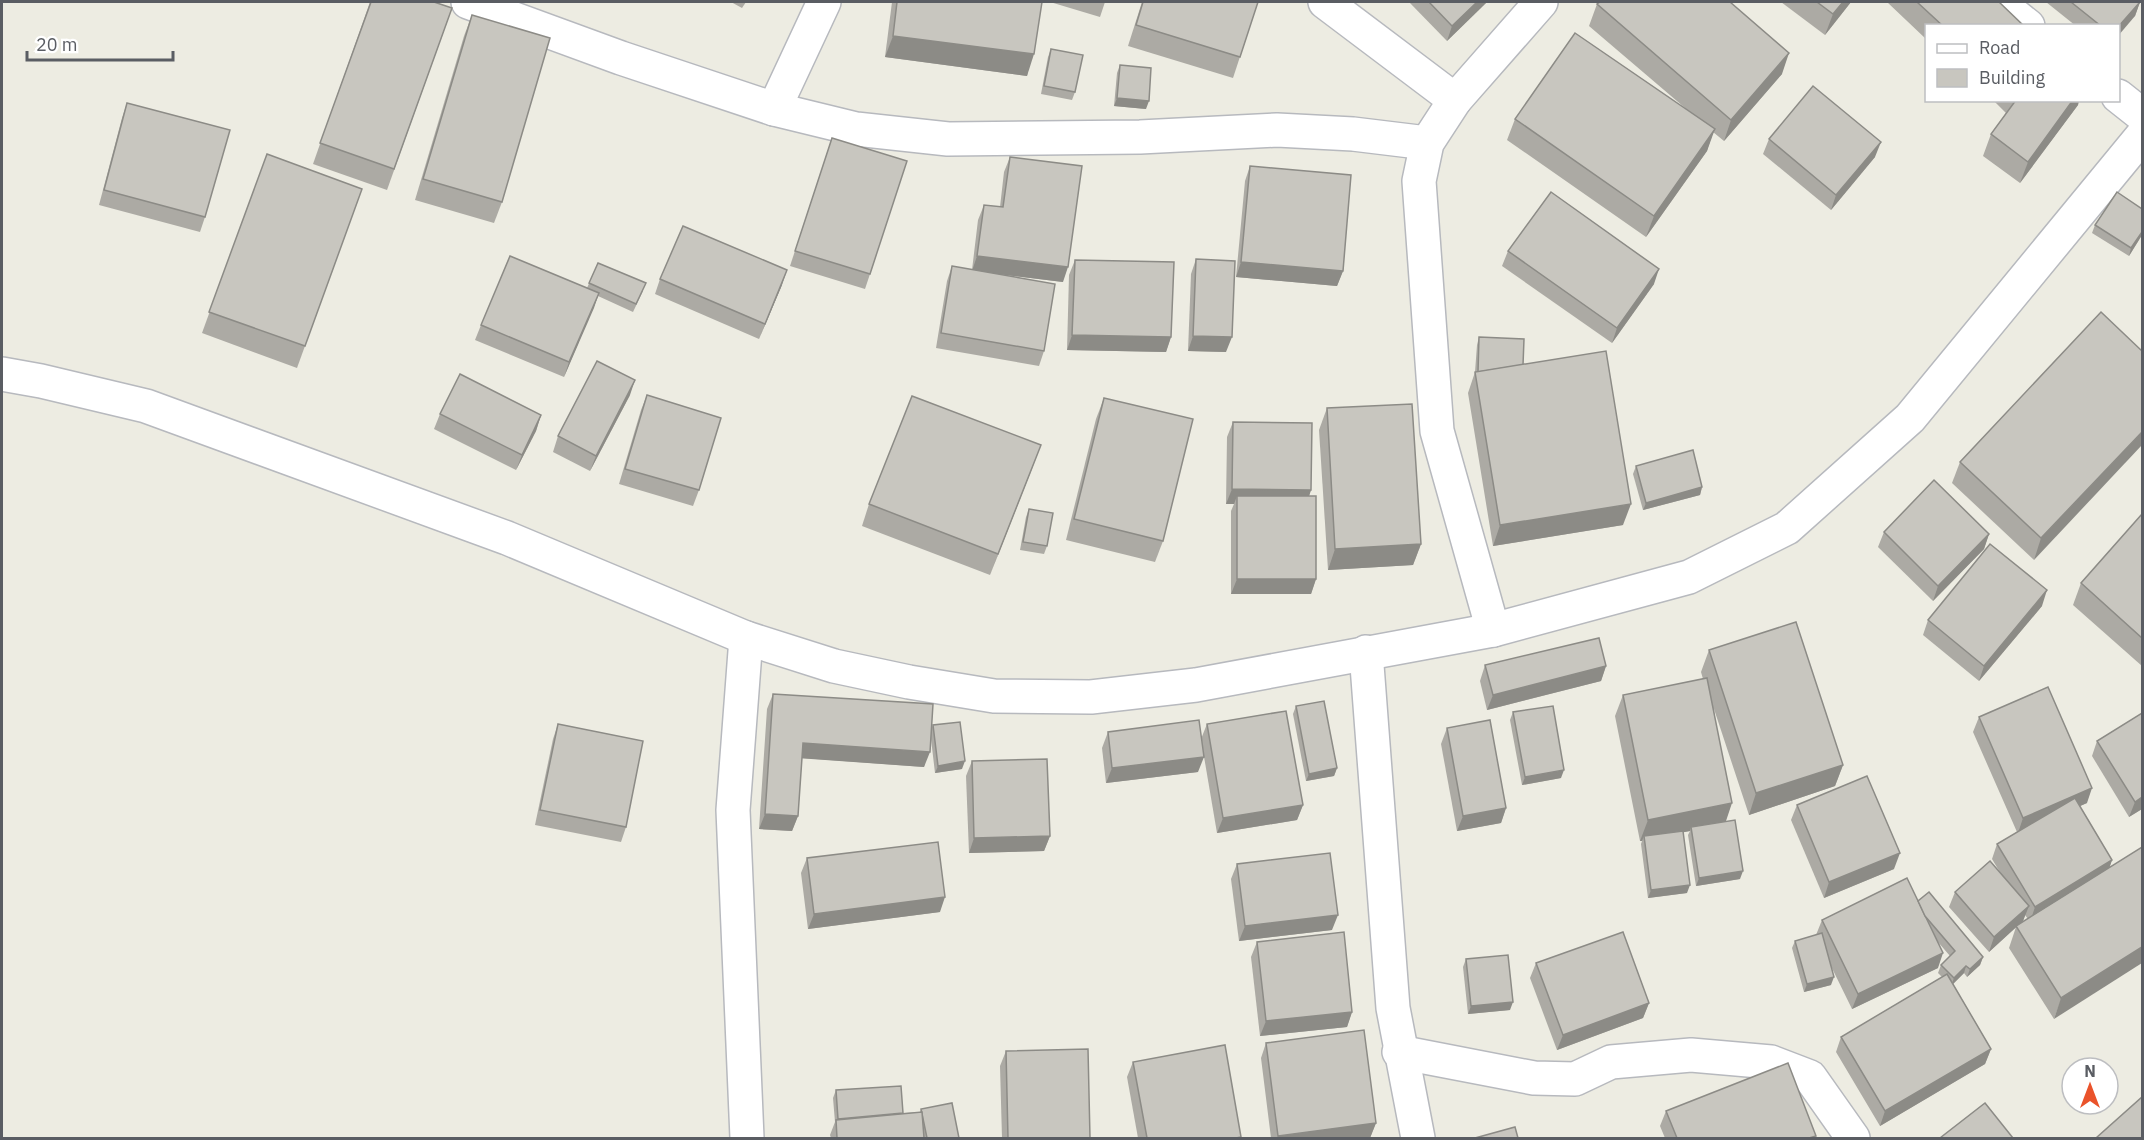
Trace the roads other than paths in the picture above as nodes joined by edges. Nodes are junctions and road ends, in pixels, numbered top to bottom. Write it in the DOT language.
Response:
graph roads {
  1 [pos="468,2"];
  2 [pos="824,2"];
  3 [pos="1325,2"];
  4 [pos="1541,2"];
  5 [pos="1998,2"];
  6 [pos="2026,24"];
  7 [pos="2120,98"];
  8 [pos="1455,100"];
  9 [pos="774,109"];
  10 [pos="2142,115"];
  11 [pos="2142,136"];
  12 [pos="1428,143"];
  13 [pos="2,375"];
  14 [pos="1493,630"];
  15 [pos="746,638"];
  16 [pos="1366,652"];
  17 [pos="1399,1052"];
  18 [pos="747,1138"];
  19 [pos="1418,1138"];
  20 [pos="1852,1138"];
  1 -- 9 [label="street"];
  2 -- 9 [label="street"];
  3 -- 8 [label="street"];
  4 -- 8 [label="street"];
  5 -- 6 [label="street"];
  7 -- 10 [label="street"];
  8 -- 12 [label="street"];
  9 -- 12 [label="street"];
  11 -- 14 [label="street"];
  12 -- 14 [label="street"];
  13 -- 15 [label="street"];
  14 -- 16 [label="street"];
  15 -- 16 [label="street"];
  15 -- 18 [label="street"];
  16 -- 17 [label="street"];
  17 -- 19 [label="street"];
  17 -- 20 [label="street"];
}
